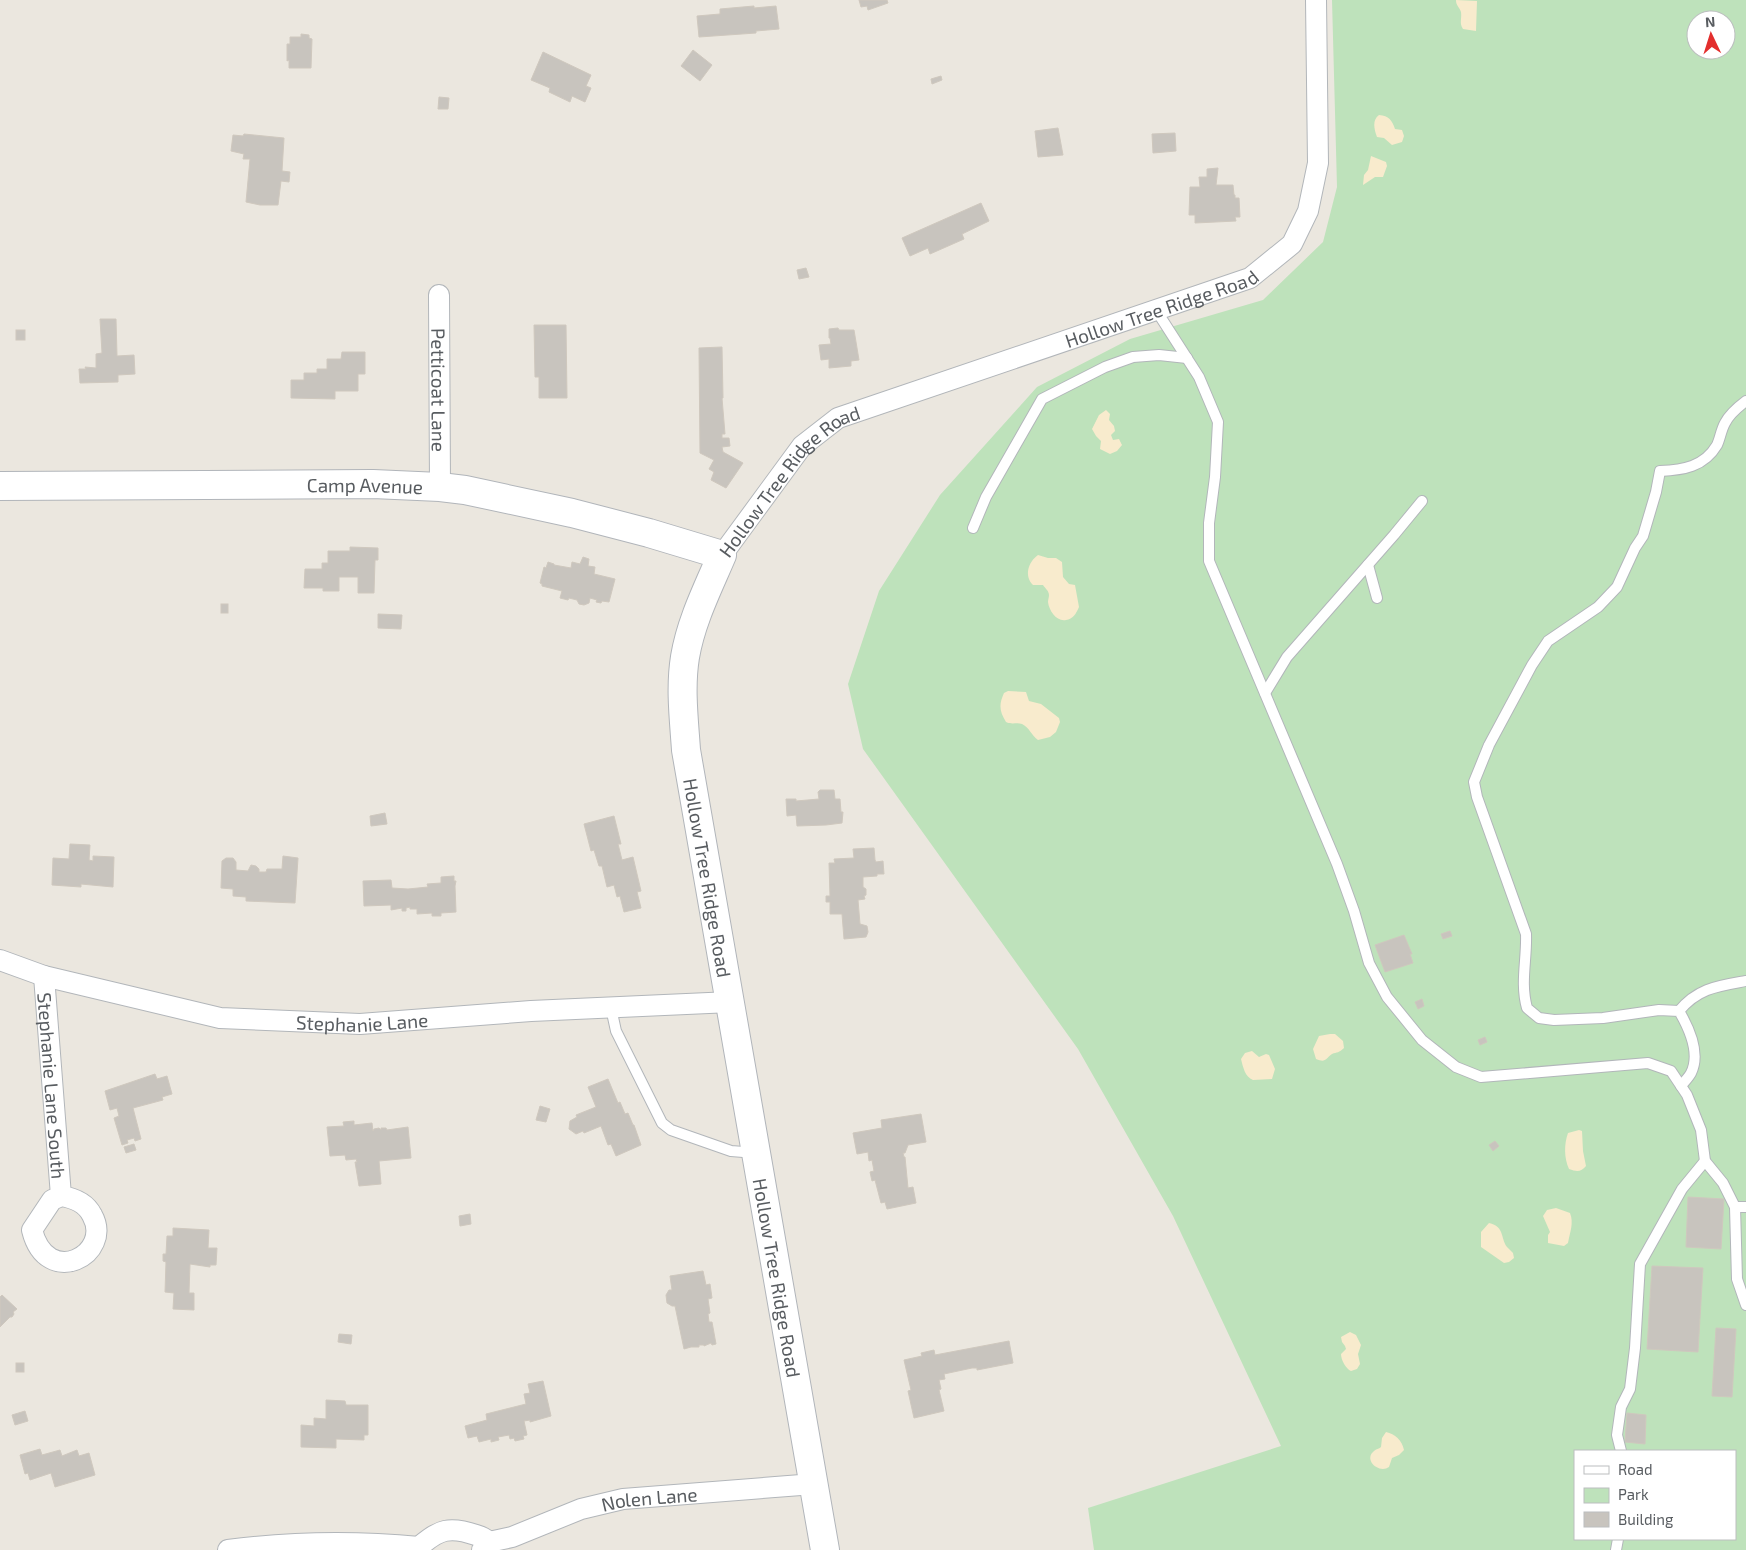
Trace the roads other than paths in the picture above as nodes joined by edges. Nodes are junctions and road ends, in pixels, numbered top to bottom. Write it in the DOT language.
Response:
graph roads {
  1 [pos="1316,0"];
  2 [pos="439,294"];
  3 [pos="1156,310"];
  4 [pos="1187,358"];
  5 [pos="1746,401"];
  6 [pos="0,486"];
  7 [pos="440,487"];
  8 [pos="1422,500"];
  9 [pos="973,528"];
  10 [pos="722,555"];
  11 [pos="1368,565"];
  12 [pos="1377,598"];
  13 [pos="1265,693"];
  14 [pos="0,960"];
  15 [pos="44,976"];
  16 [pos="1746,981"];
  17 [pos="731,1002"];
  18 [pos="611,1008"];
  19 [pos="1679,1011"];
  20 [pos="1681,1086"];
  21 [pos="757,1153"];
  22 [pos="1705,1161"];
  23 [pos="61,1196"];
  24 [pos="1735,1207"];
  25 [pos="1746,1207"];
  26 [pos="1746,1305"];
  27 [pos="1621,1450"];
  28 [pos="814,1484"];
  29 [pos="486,1546"];
  30 [pos="419,1549"];
  31 [pos="228,1550"];
  32 [pos="825,1550"];
  1 -- 3 [label="street, Hollow Tree Ridge Road"];
  2 -- 7 [label="street, Petticoat Lane"];
  3 -- 4 [label="lane"];
  3 -- 10 [label="street, Hollow Tree Ridge Road"];
  4 -- 9 [label="lane"];
  4 -- 13 [label="lane"];
  5 -- 19 [label="lane"];
  6 -- 7 [label="street, Camp Avenue"];
  7 -- 10 [label="street, Camp Avenue"];
  8 -- 11 [label="lane"];
  10 -- 17 [label="street, Hollow Tree Ridge Road"];
  11 -- 12 [label="lane"];
  11 -- 13 [label="lane"];
  13 -- 20 [label="lane"];
  14 -- 15 [label="street, Stephanie Lane"];
  15 -- 18 [label="street, Stephanie Lane"];
  15 -- 23 [label="street, Stephanie Lane South"];
  16 -- 19 [label="lane"];
  17 -- 18 [label="street, Stephanie Lane"];
  17 -- 21 [label="street, Hollow Tree Ridge Road"];
  18 -- 21 [label="lane"];
  19 -- 20 [label="lane"];
  20 -- 22 [label="lane"];
  21 -- 28 [label="street, Hollow Tree Ridge Road"];
  22 -- 24 [label="lane"];
  22 -- 27 [label="lane"];
  24 -- 25 [label="lane"];
  24 -- 26 [label="lane"];
  28 -- 29 [label="street, Nolen Lane"];
  28 -- 32 [label="street, Hollow Tree Ridge Road"];
  29 -- 30 [label="street, Nolen Lane"];
  30 -- 31 [label="street, Nolen Lane"];
}
